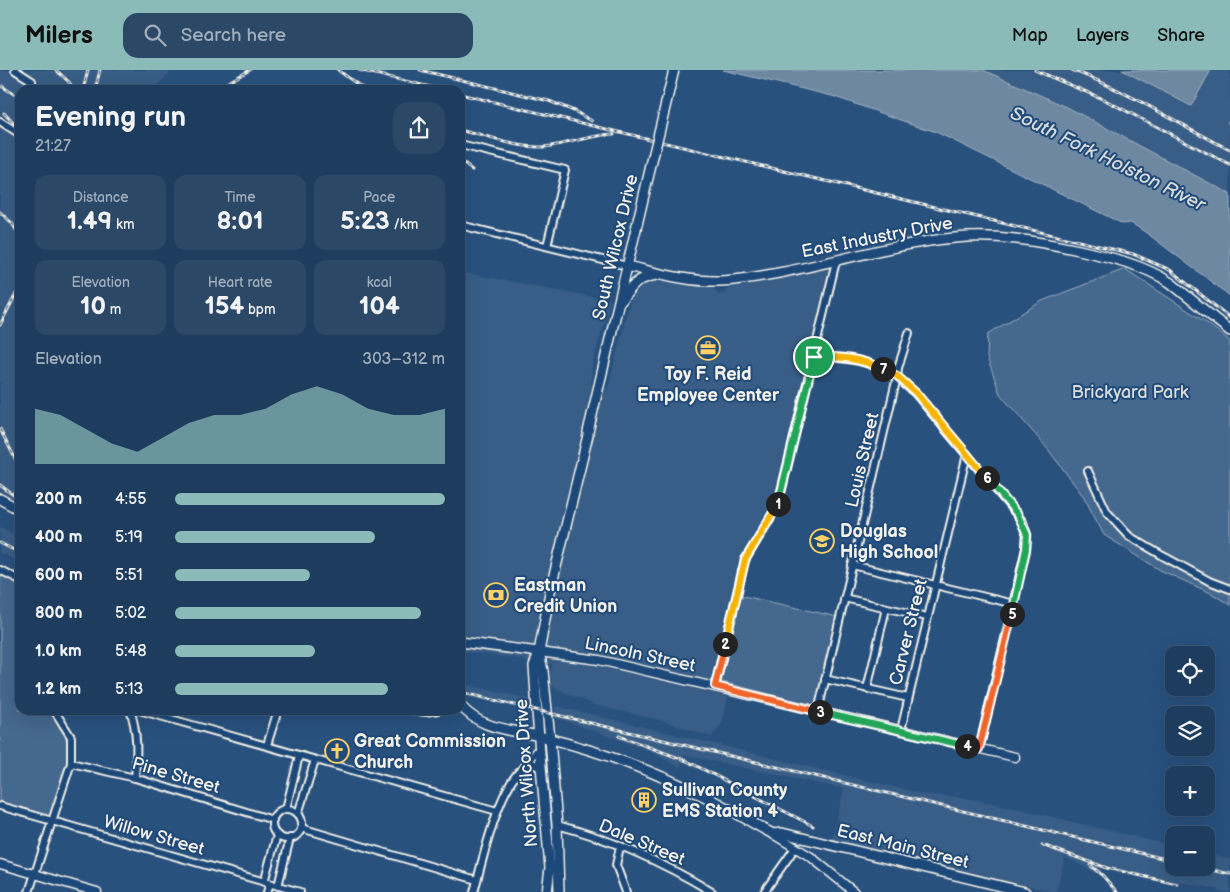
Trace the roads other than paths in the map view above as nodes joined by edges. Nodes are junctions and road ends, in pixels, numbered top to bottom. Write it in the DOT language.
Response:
graph roads {
  1 [pos="15,70"];
  2 [pos="674,70"];
  3 [pos="32,81"];
  4 [pos="1,124"];
  5 [pos="15,132"];
  6 [pos="465,146"];
  7 [pos="465,226"];
  8 [pos="547,246"];
  9 [pos="836,261"];
  10 [pos="627,266"];
  11 [pos="662,274"];
  12 [pos="618,305"];
  13 [pos="1230,331"];
  14 [pos="909,333"];
  15 [pos="814,357"];
  16 [pos="897,376"];
  17 [pos="967,454"];
  18 [pos="1088,471"];
  19 [pos="0,499"];
  20 [pos="15,507"];
  21 [pos="852,566"];
  22 [pos="0,570"];
  23 [pos="15,578"];
  24 [pos="935,584"];
  25 [pos="1230,589"];
  26 [pos="844,598"];
  27 [pos="1014,604"];
  28 [pos="886,608"];
  29 [pos="927,617"];
  30 [pos="465,643"];
  31 [pos="539,652"];
  32 [pos="826,679"];
  33 [pos="715,686"];
  34 [pos="867,689"];
  35 [pos="908,698"];
  36 [pos="465,709"];
  37 [pos="818,711"];
  38 [pos="57,715"];
  39 [pos="132,715"];
  40 [pos="157,715"];
  41 [pos="276,715"];
  42 [pos="901,730"];
  43 [pos="538,736"];
  44 [pos="550,739"];
  45 [pos="267,745"];
  46 [pos="539,748"];
  47 [pos="979,749"];
  48 [pos="299,756"];
  49 [pos="1015,757"];
  50 [pos="315,760"];
  51 [pos="71,763"];
  52 [pos="522,769"];
  53 [pos="541,769"];
  54 [pos="135,778"];
  55 [pos="0,806"];
  56 [pos="286,809"];
  57 [pos="497,811"];
  58 [pos="298,814"];
  59 [pos="51,820"];
  60 [pos="273,820"];
  61 [pos="546,822"];
  62 [pos="557,825"];
  63 [pos="301,828"];
  64 [pos="773,834"];
  65 [pos="277,835"];
  66 [pos="290,838"];
  67 [pos="620,847"];
  68 [pos="795,848"];
  69 [pos="0,864"];
  70 [pos="34,874"];
  71 [pos="477,880"];
  72 [pos="267,883"];
  73 [pos="278,886"];
  74 [pos="29,892"];
  75 [pos="97,892"];
  76 [pos="268,892"];
  77 [pos="300,892"];
  78 [pos="474,892"];
  79 [pos="547,892"];
  80 [pos="559,892"];
  81 [pos="626,892"];
  82 [pos="712,892"];
  83 [pos="764,892"];
  84 [pos="854,892"];
  85 [pos="1025,892"];
  1 -- 3 [label="street"];
  2 -- 10 [label="main road, South Wilcox Drive, bridge"];
  4 -- 5 [label="street"];
  6 -- 8 [label="street"];
  7 -- 8 [label="street"];
  8 -- 10 [label="street"];
  9 -- 11 [label="main road, East Industry Drive"];
  9 -- 13 [label="main road, East Industry Drive"];
  9 -- 15 [label="street"];
  10 -- 11 [label="main road, East Industry Drive"];
  10 -- 12 [label="main road, South Wilcox Drive"];
  11 -- 12 [label="main road"];
  12 -- 31 [label="main road, South Wilcox Drive"];
  14 -- 16 [label="street, Louis Street"];
  15 -- 16 [label="street"];
  15 -- 33 [label="street"];
  16 -- 17 [label="street"];
  16 -- 21 [label="street, Louis Street"];
  17 -- 24 [label="street, Carver Street"];
  17 -- 27 [label="street"];
  18 -- 25 [label="street"];
  19 -- 20 [label="main road"];
  21 -- 24 [label="street"];
  21 -- 26 [label="street, Louis Street"];
  22 -- 23 [label="street"];
  24 -- 27 [label="street"];
  24 -- 29 [label="street, Carver Street"];
  26 -- 28 [label="street"];
  26 -- 32 [label="street, Louis Street"];
  27 -- 47 [label="street"];
  28 -- 29 [label="street"];
  28 -- 34 [label="street"];
  29 -- 35 [label="street, Carver Street"];
  30 -- 31 [label="main road, Lincoln Street"];
  31 -- 33 [label="street, Lincoln Street"];
  31 -- 43 [label="main road, North Wilcox Drive"];
  31 -- 44 [label="main road, South Wilcox Drive"];
  32 -- 34 [label="street"];
  32 -- 37 [label="street, Louis Street"];
  33 -- 37 [label="street, Lincoln Street"];
  34 -- 35 [label="street"];
  35 -- 42 [label="street, Carver Street"];
  36 -- 43 [label="main road"];
  37 -- 42 [label="street, Lincoln Street"];
  38 -- 51 [label="street"];
  39 -- 54 [label="street"];
  40 -- 45 [label="street"];
  41 -- 45 [label="street"];
  42 -- 47 [label="street, Lincoln Street"];
  43 -- 44 [label="main road"];
  43 -- 46 [label="main road, North Wilcox Drive"];
  44 -- 62 [label="main road, North Wilcox Drive"];
  44 -- 64 [label="main road"];
  45 -- 48 [label="street"];
  46 -- 52 [label="street"];
  46 -- 53 [label="main road, North Wilcox Drive"];
  47 -- 49 [label="street, Lincoln Street"];
  48 -- 50 [label="street"];
  48 -- 56 [label="street"];
  50 -- 57 [label="street"];
  50 -- 58 [label="street"];
  51 -- 54 [label="street, Pine Street"];
  51 -- 59 [label="street"];
  52 -- 53 [label="street"];
  52 -- 57 [label="street"];
  53 -- 61 [label="main road, North Wilcox Drive"];
  54 -- 60 [label="street, Pine Street"];
  55 -- 59 [label="street, Willow Street"];
  56 -- 58 [label="street"];
  56 -- 60 [label="street"];
  57 -- 71 [label="street"];
  58 -- 63 [label="street"];
  59 -- 70 [label="street"];
  59 -- 72 [label="street, Willow Street"];
  60 -- 65 [label="street"];
  61 -- 62 [label="main road"];
  61 -- 79 [label="main road, North Wilcox Drive"];
  62 -- 67 [label="street, Dale Street"];
  62 -- 80 [label="main road, North Wilcox Drive"];
  63 -- 66 [label="street"];
  63 -- 71 [label="street"];
  64 -- 68 [label="street"];
  64 -- 85 [label="main road, East Main Street"];
  65 -- 66 [label="street"];
  65 -- 72 [label="street"];
  66 -- 73 [label="street"];
  67 -- 81 [label="street"];
  67 -- 82 [label="street, Dale Street"];
  68 -- 83 [label="street"];
  68 -- 84 [label="street"];
  69 -- 70 [label="street"];
  70 -- 74 [label="street"];
  70 -- 75 [label="street"];
  71 -- 78 [label="street"];
  72 -- 73 [label="street, Willow Street"];
  72 -- 76 [label="street"];
  73 -- 77 [label="street, Willow Street"];
}
